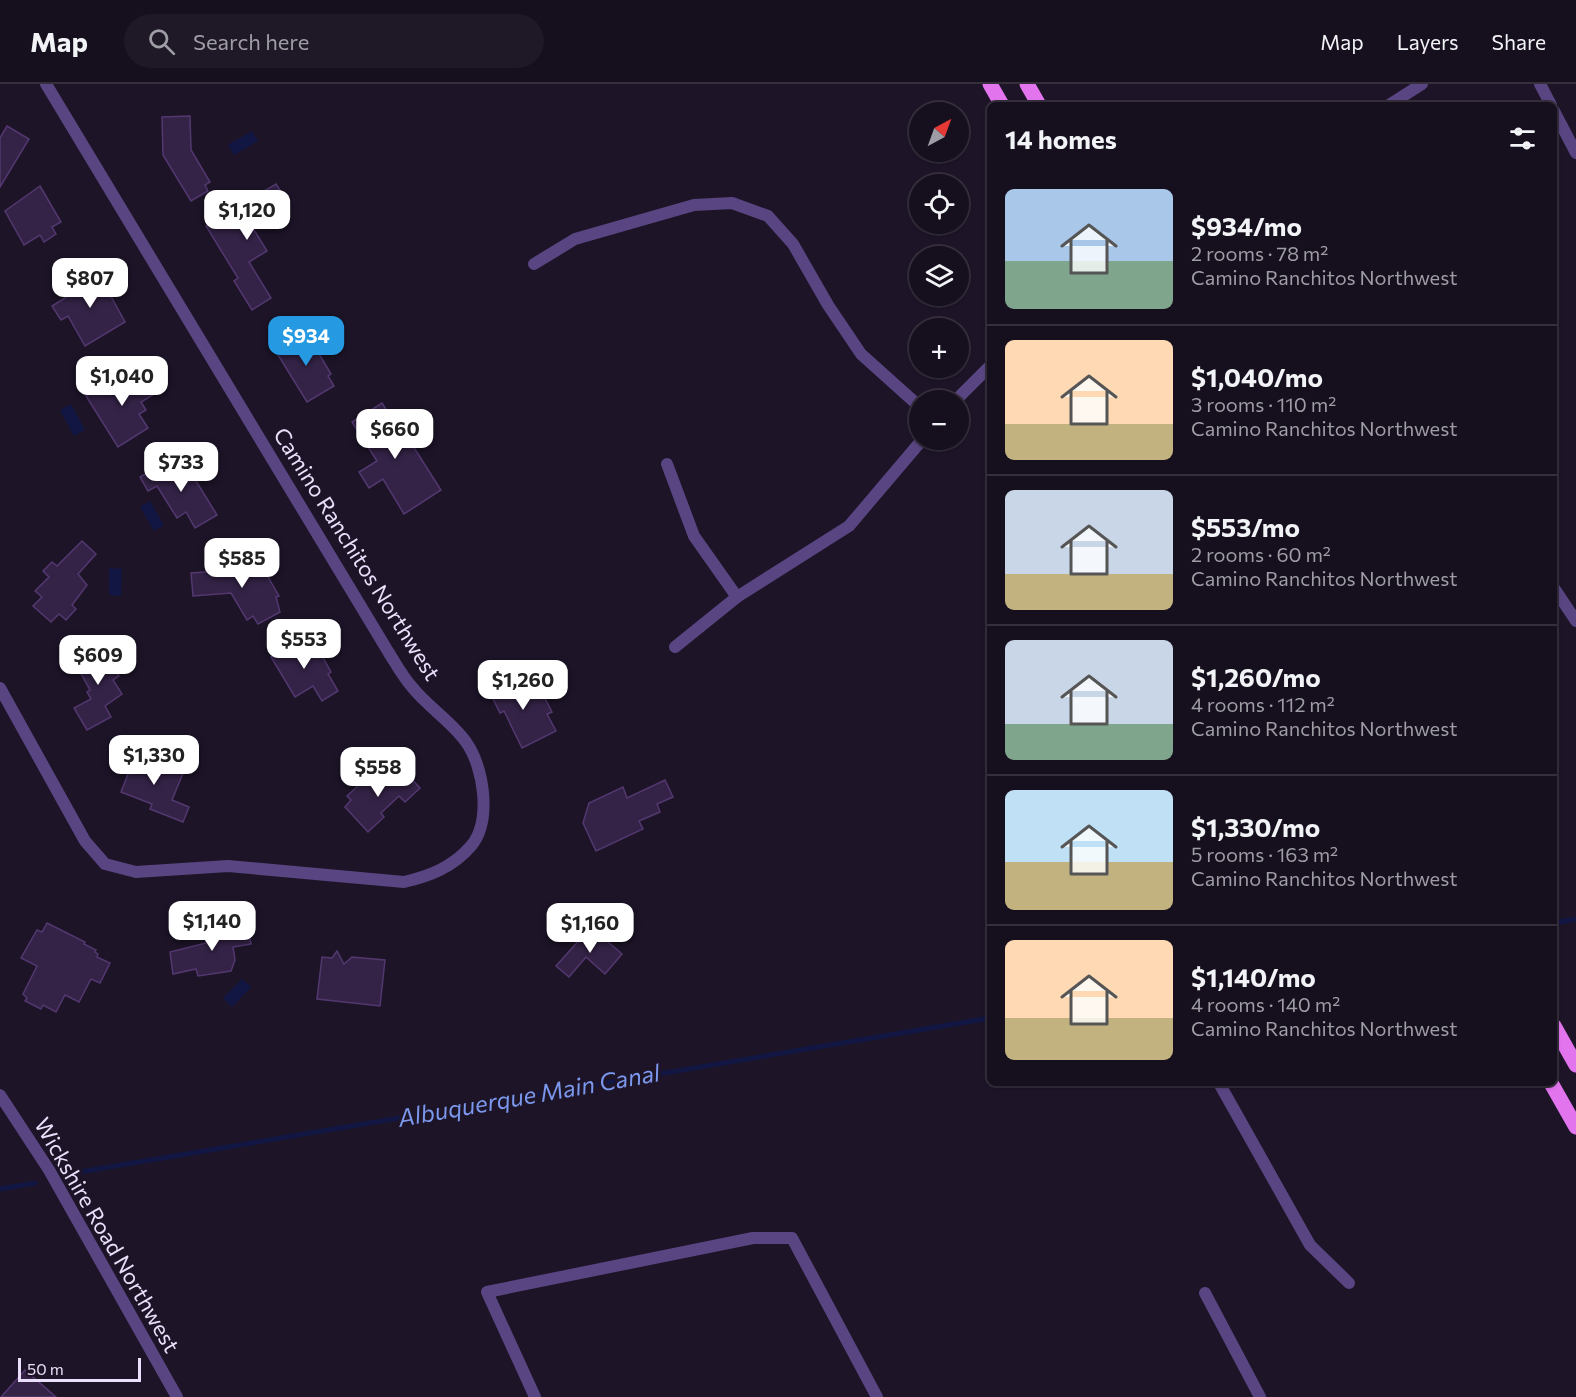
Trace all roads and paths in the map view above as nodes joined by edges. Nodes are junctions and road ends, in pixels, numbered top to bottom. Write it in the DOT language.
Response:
graph roads {
  1 [pos="45,84"];
  2 [pos="990,84"];
  3 [pos="1028,84"];
  4 [pos="1422,84"];
  5 [pos="1540,84"];
  6 [pos="1000,102"];
  7 [pos="1037,102"];
  8 [pos="1394,102"];
  9 [pos="1549,102"];
  10 [pos="1557,117"];
  11 [pos="1576,153"];
  12 [pos="534,264"];
  13 [pos="987,369"];
  14 [pos="966,390"];
  15 [pos="909,397"];
  16 [pos="914,450"];
  17 [pos="667,464"];
  18 [pos="1557,592"];
  19 [pos="737,597"];
  20 [pos="1576,621"];
  21 [pos="675,647"];
  22 [pos="0,688"];
  23 [pos="1557,1031"];
  24 [pos="1576,1065"];
  25 [pos="1221,1086"];
  26 [pos="1553,1086"];
  27 [pos="0,1095"];
  28 [pos="1576,1127"];
  29 [pos="1349,1283"];
  30 [pos="1205,1293"];
  31 [pos="177,1397"];
  32 [pos="536,1397"];
  33 [pos="877,1397"];
  34 [pos="1260,1397"];
  1 -- 22 [label="street, Camino Ranchitos Northwest"];
  2 -- 6 [label="main road"];
  3 -- 7 [label="main road"];
  4 -- 8 [label="street"];
  5 -- 9 [label="street"];
  10 -- 11 [label="street"];
  12 -- 15 [label="street"];
  13 -- 14 [label="street"];
  16 -- 19 [label="street"];
  17 -- 19 [label="street"];
  18 -- 20 [label="street"];
  19 -- 21 [label="street"];
  23 -- 24 [label="main road"];
  25 -- 29 [label="street"];
  26 -- 28 [label="main road"];
  27 -- 31 [label="street, Wickshire Road Northwest"];
  30 -- 34 [label="street"];
  32 -- 33 [label="street"];
}
